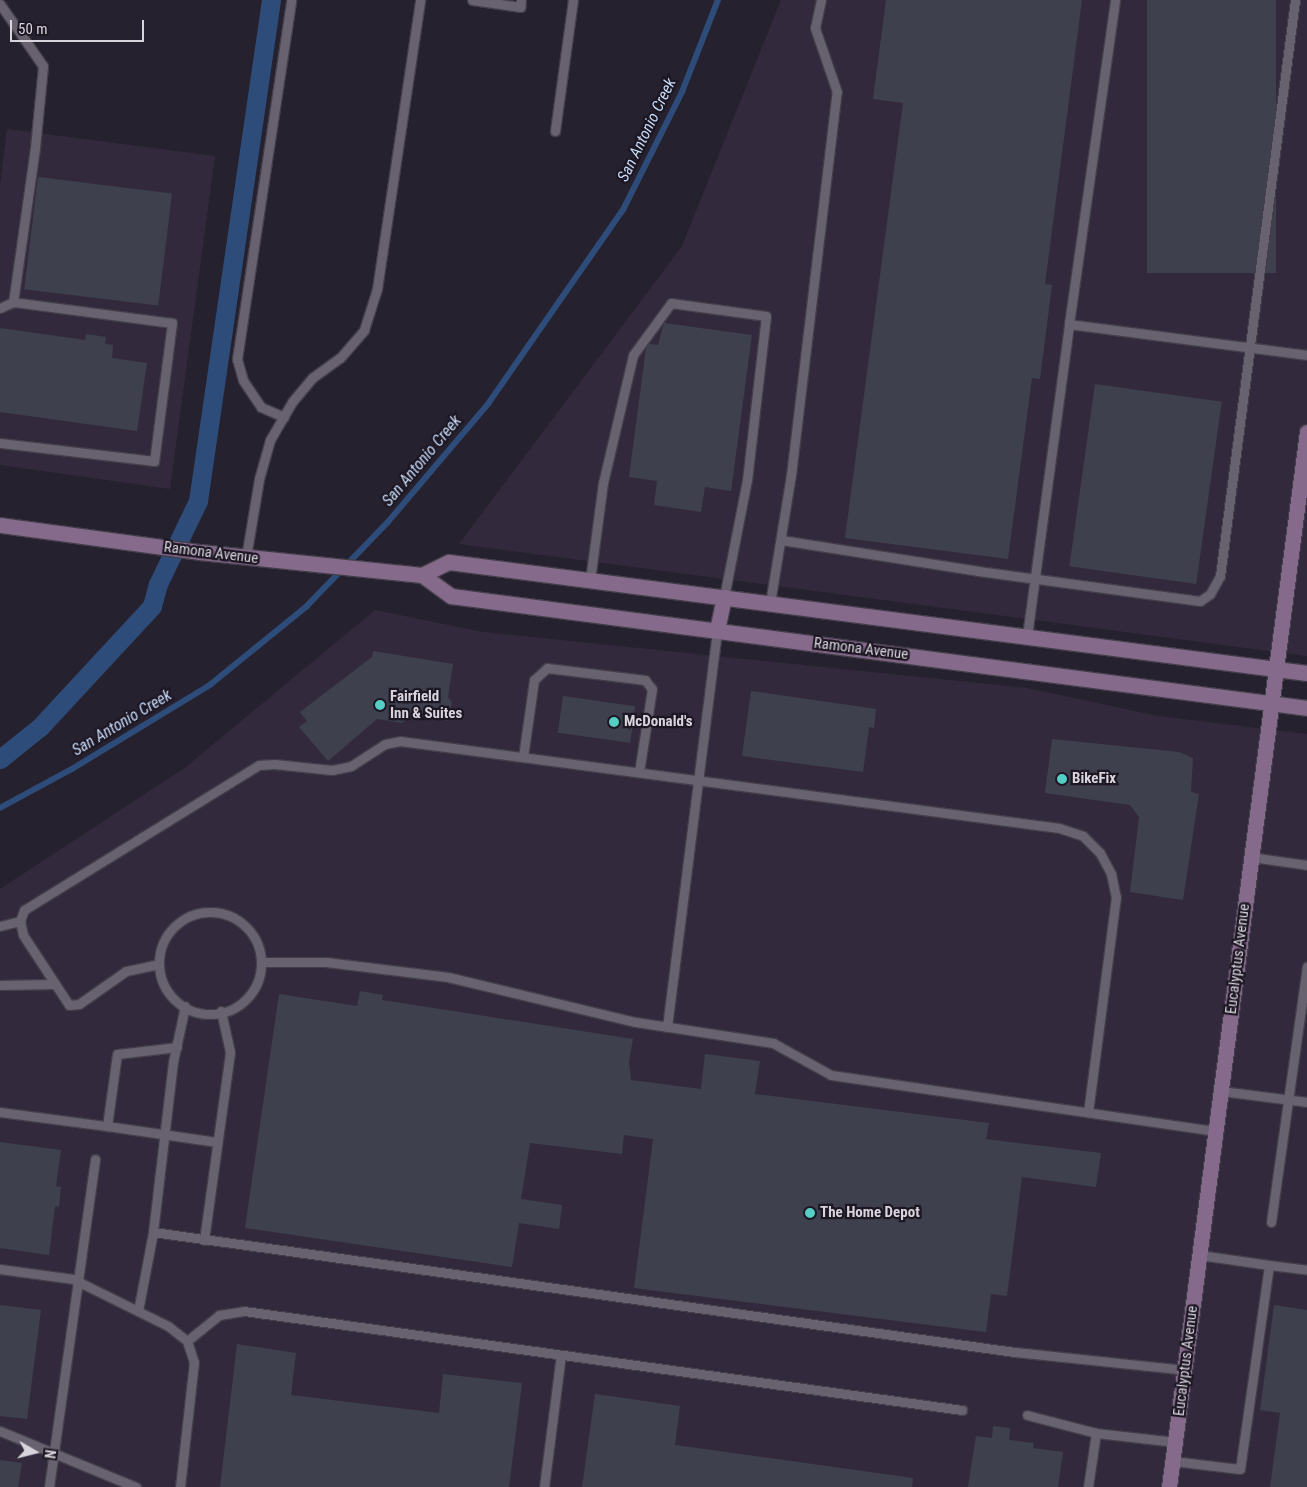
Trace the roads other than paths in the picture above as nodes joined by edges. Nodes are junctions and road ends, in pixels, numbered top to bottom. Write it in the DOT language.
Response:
graph roads {
  1 [pos="291,0"];
  2 [pos="420,0"];
  3 [pos="472,0"];
  4 [pos="520,0"];
  5 [pos="573,0"];
  6 [pos="821,0"];
  7 [pos="1115,0"];
  8 [pos="1295,0"];
  9 [pos="0,4"];
  10 [pos="555,131"];
  11 [pos="13,302"];
  12 [pos="0,308"];
  13 [pos="1069,324"];
  14 [pos="1249,348"];
  15 [pos="1307,355"];
  16 [pos="284,417"];
  17 [pos="1307,432"];
  18 [pos="0,443"];
  19 [pos="0,525"];
  20 [pos="780,540"];
  21 [pos="246,557"];
  22 [pos="422,575"];
  23 [pos="1036,579"];
  24 [pos="590,580"];
  25 [pos="724,597"];
  26 [pos="770,603"];
  27 [pos="717,630"];
  28 [pos="1027,636"];
  29 [pos="1276,669"];
  30 [pos="1307,673"];
  31 [pos="1272,703"];
  32 [pos="1307,708"];
  33 [pos="523,757"];
  34 [pos="639,772"];
  35 [pos="701,780"];
  36 [pos="1251,857"];
  37 [pos="1307,865"];
  38 [pos="20,920"];
  39 [pos="0,926"];
  40 [pos="261,962"];
  41 [pos="159,964"];
  42 [pos="1307,967"];
  43 [pos="54,984"];
  44 [pos="0,985"];
  45 [pos="185,1006"];
  46 [pos="221,1012"];
  47 [pos="667,1027"];
  48 [pos="176,1047"];
  49 [pos="1221,1091"];
  50 [pos="1289,1100"];
  51 [pos="1307,1102"];
  52 [pos="0,1112"];
  53 [pos="1088,1112"];
  54 [pos="107,1126"];
  55 [pos="1216,1131"];
  56 [pos="165,1134"];
  57 [pos="217,1142"];
  58 [pos="95,1159"];
  59 [pos="1271,1222"];
  60 [pos="153,1232"];
  61 [pos="204,1240"];
  62 [pos="1200,1255"];
  63 [pos="1269,1265"];
  64 [pos="0,1269"];
  65 [pos="1307,1270"];
  66 [pos="76,1281"];
  67 [pos="138,1311"];
  68 [pos="187,1341"];
  69 [pos="561,1355"];
  70 [pos="1185,1370"];
  71 [pos="962,1410"];
  72 [pos="1027,1415"];
  73 [pos="0,1431"];
  74 [pos="1096,1434"];
  75 [pos="1175,1442"];
  76 [pos="53,1453"];
  77 [pos="1173,1461"];
  78 [pos="49,1487"];
  79 [pos="136,1487"];
  80 [pos="180,1487"];
  81 [pos="544,1487"];
  82 [pos="1088,1487"];
  83 [pos="1169,1487"];
  1 -- 16 [label="lane"];
  2 -- 16 [label="lane"];
  3 -- 4 [label="lane"];
  5 -- 10 [label="lane"];
  6 -- 20 [label="lane"];
  7 -- 13 [label="lane"];
  8 -- 14 [label="lane"];
  9 -- 11 [label="lane"];
  11 -- 12 [label="lane"];
  11 -- 18 [label="lane"];
  13 -- 14 [label="lane"];
  13 -- 23 [label="lane"];
  14 -- 15 [label="lane"];
  14 -- 23 [label="lane"];
  16 -- 21 [label="lane"];
  17 -- 29 [label="main road, Eucalyptus Avenue"];
  19 -- 21 [label="main road, Ramona Avenue"];
  20 -- 23 [label="lane"];
  20 -- 26 [label="lane"];
  21 -- 22 [label="main road, Ramona Avenue"];
  22 -- 24 [label="main road"];
  22 -- 27 [label="main road, Ramona Avenue"];
  23 -- 28 [label="lane"];
  24 -- 25 [label="main road"];
  24 -- 25 [label="lane"];
  25 -- 26 [label="main road"];
  25 -- 27 [label="main road"];
  26 -- 28 [label="main road"];
  27 -- 31 [label="main road, Ramona Avenue"];
  27 -- 35 [label="lane"];
  28 -- 29 [label="main road"];
  29 -- 30 [label="main road"];
  29 -- 31 [label="main road, Eucalyptus Avenue"];
  31 -- 32 [label="main road, Ramona Avenue"];
  31 -- 36 [label="main road, Eucalyptus Avenue"];
  33 -- 34 [label="lane"];
  33 -- 34 [label="lane"];
  33 -- 38 [label="lane"];
  34 -- 35 [label="lane"];
  35 -- 47 [label="lane"];
  35 -- 53 [label="lane"];
  36 -- 37 [label="lane"];
  36 -- 49 [label="main road, Eucalyptus Avenue"];
  38 -- 39 [label="lane"];
  38 -- 43 [label="lane"];
  40 -- 41 [label="lane"];
  40 -- 46 [label="lane"];
  40 -- 47 [label="lane"];
  41 -- 43 [label="lane"];
  41 -- 45 [label="lane"];
  42 -- 50 [label="lane"];
  43 -- 44 [label="lane"];
  45 -- 46 [label="lane"];
  45 -- 48 [label="lane"];
  46 -- 57 [label="lane"];
  47 -- 53 [label="lane"];
  48 -- 54 [label="lane"];
  48 -- 56 [label="lane"];
  49 -- 50 [label="lane"];
  49 -- 55 [label="main road, Eucalyptus Avenue"];
  50 -- 51 [label="lane"];
  50 -- 59 [label="lane"];
  52 -- 54 [label="lane"];
  53 -- 55 [label="lane"];
  54 -- 56 [label="lane"];
  55 -- 62 [label="main road, Eucalyptus Avenue"];
  56 -- 57 [label="lane"];
  56 -- 60 [label="lane"];
  57 -- 61 [label="lane"];
  58 -- 66 [label="lane"];
  60 -- 61 [label="lane"];
  60 -- 67 [label="lane"];
  61 -- 70 [label="lane"];
  62 -- 63 [label="lane"];
  62 -- 70 [label="main road, Eucalyptus Avenue"];
  63 -- 65 [label="lane"];
  63 -- 77 [label="lane"];
  64 -- 66 [label="lane"];
  66 -- 67 [label="lane"];
  66 -- 76 [label="lane"];
  67 -- 68 [label="lane"];
  68 -- 69 [label="lane"];
  68 -- 80 [label="lane"];
  69 -- 71 [label="lane"];
  69 -- 81 [label="lane"];
  70 -- 75 [label="main road, Eucalyptus Avenue"];
  72 -- 74 [label="lane"];
  73 -- 76 [label="lane"];
  74 -- 75 [label="lane"];
  74 -- 82 [label="lane"];
  75 -- 77 [label="main road, Eucalyptus Avenue"];
  76 -- 78 [label="lane"];
  76 -- 79 [label="lane"];
  77 -- 83 [label="main road, Eucalyptus Avenue"];
}
